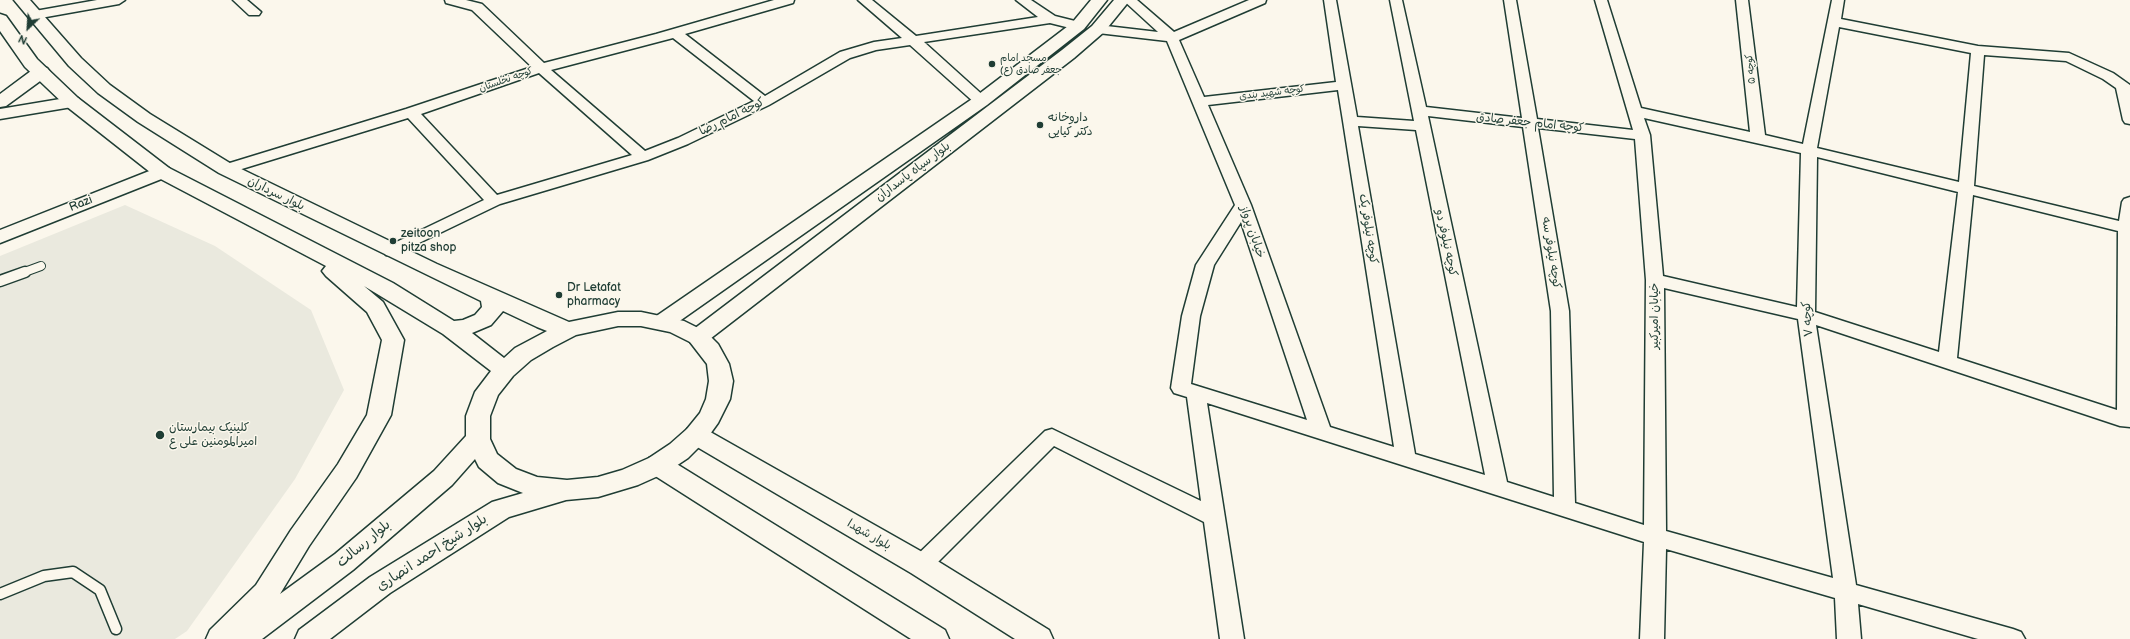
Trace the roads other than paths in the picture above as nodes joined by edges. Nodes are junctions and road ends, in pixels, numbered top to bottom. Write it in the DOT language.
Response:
graph roads {
  1 [pos="22,0"];
  2 [pos="119,0"];
  3 [pos="239,0"];
  4 [pos="451,0"];
  5 [pos="864,0"];
  6 [pos="1022,0"];
  7 [pos="1099,0"];
  8 [pos="1122,0"];
  9 [pos="1130,0"];
  10 [pos="1260,0"];
  11 [pos="1330,0"];
  12 [pos="1396,0"];
  13 [pos="1510,0"];
  14 [pos="1601,0"];
  15 [pos="1742,0"];
  16 [pos="1838,0"];
  17 [pos="777,1"];
  18 [pos="254,12"];
  19 [pos="35,16"];
  20 [pos="1050,20"];
  21 [pos="1,21"];
  22 [pos="1835,22"];
  23 [pos="1078,26"];
  24 [pos="1098,29"];
  25 [pos="675,33"];
  26 [pos="1172,38"];
  27 [pos="912,40"];
  28 [pos="1978,50"];
  29 [pos="541,68"];
  30 [pos="41,72"];
  31 [pos="1344,85"];
  32 [pos="2127,90"];
  33 [pos="981,101"];
  34 [pos="0,102"];
  35 [pos="72,102"];
  36 [pos="764,102"];
  37 [pos="1199,102"];
  38 [pos="1634,111"];
  39 [pos="410,112"];
  40 [pos="0,114"];
  41 [pos="1421,118"];
  42 [pos="1350,120"];
  43 [pos="2130,120"];
  44 [pos="1530,124"];
  45 [pos="1642,135"];
  46 [pos="1758,138"];
  47 [pos="1809,150"];
  48 [pos="643,156"];
  49 [pos="226,169"];
  50 [pos="162,172"];
  51 [pos="1966,187"];
  52 [pos="494,201"];
  53 [pos="2130,202"];
  54 [pos="1243,205"];
  55 [pos="2126,228"];
  56 [pos="0,236"];
  57 [pos="306,249"];
  58 [pos="392,251"];
  59 [pos="41,266"];
  60 [pos="1655,280"];
  61 [pos="0,281"];
  62 [pos="491,297"];
  63 [pos="1806,315"];
  64 [pos="663,322"];
  65 [pos="451,330"];
  66 [pos="568,330"];
  67 [pos="698,337"];
  68 [pos="1947,362"];
  69 [pos="505,370"];
  70 [pos="1196,392"];
  71 [pos="1322,431"];
  72 [pos="696,435"];
  73 [pos="478,439"];
  74 [pos="1406,458"];
  75 [pos="658,465"];
  76 [pos="1496,486"];
  77 [pos="567,490"];
  78 [pos="1565,508"];
  79 [pos="1214,517"];
  80 [pos="1655,537"];
  81 [pos="921,565"];
  82 [pos="1846,590"];
  83 [pos="0,594"];
  84 [pos="116,629"];
  85 [pos="220,639"];
  86 [pos="240,639"];
  87 [pos="309,639"];
  88 [pos="935,639"];
  89 [pos="1039,639"];
  90 [pos="1232,639"];
  91 [pos="1652,639"];
  92 [pos="1850,639"];
  93 [pos="2013,639"];
  1 -- 19 [label="main road, بلوار سرداران"];
  2 -- 19 [label="street"];
  3 -- 18 [label="street"];
  4 -- 29 [label="street"];
  5 -- 27 [label="street"];
  6 -- 20 [label="street"];
  7 -- 23 [label="main road, بلوار سپاه پاسداران"];
  8 -- 24 [label="main road, بلوار سپاه پاسداران"];
  9 -- 26 [label="street"];
  10 -- 26 [label="street"];
  11 -- 31 [label="street, کوچه نیلوفر یک"];
  12 -- 41 [label="street, کوچه نیلوفر دو"];
  13 -- 44 [label="street, کوچه نیلوفر سه"];
  14 -- 38 [label="street, خیابان امیرکبیر"];
  15 -- 46 [label="street, کوچه ۵"];
  16 -- 22 [label="street, کوچه ۷"];
  17 -- 25 [label="street, کوچه نخلستان"];
  19 -- 49 [label="main road, بلوار سرداران"];
  20 -- 23 [label="street, کوچه امام رضا"];
  20 -- 27 [label="street, کوچه امام رضا"];
  21 -- 30 [label="main road"];
  22 -- 28 [label="street"];
  22 -- 47 [label="street, کوچه ۷"];
  23 -- 33 [label="main road, بلوار سپاه پاسداران"];
  24 -- 26 [label="street"];
  24 -- 67 [label="main road, بلوار سپاه پاسداران"];
  25 -- 29 [label="street, کوچه نخلستان"];
  25 -- 36 [label="street"];
  26 -- 37 [label="street, خیابان پرواز"];
  27 -- 33 [label="street"];
  27 -- 36 [label="street, کوچه امام رضا"];
  28 -- 32 [label="street"];
  28 -- 51 [label="street"];
  29 -- 39 [label="street, کوچه نخلستان"];
  29 -- 48 [label="street"];
  30 -- 34 [label="main road"];
  30 -- 35 [label="main road"];
  31 -- 37 [label="street, کوچه شهید بندی"];
  31 -- 42 [label="street, کوچه نیلوفر یک"];
  32 -- 43 [label="street"];
  33 -- 64 [label="main road, بلوار سپاه پاسداران"];
  35 -- 40 [label="main road"];
  35 -- 50 [label="main road"];
  36 -- 48 [label="street, کوچه امام رضا"];
  37 -- 54 [label="street, خیابان پرواز"];
  38 -- 45 [label="street, خیابان امیرکبیر"];
  38 -- 46 [label="street"];
  39 -- 49 [label="street, کوچه نخلستان"];
  39 -- 52 [label="street"];
  41 -- 42 [label="street, کوچه امام جعفر صادق"];
  41 -- 44 [label="street, کوچه امام جعفر صادق"];
  41 -- 76 [label="street, کوچه نیلوفر دو"];
  42 -- 74 [label="street, کوچه نیلوفر یک"];
  44 -- 45 [label="street, کوچه امام جعفر صادق"];
  44 -- 78 [label="street, کوچه نیلوفر سه"];
  45 -- 60 [label="street, خیابان امیرکبیر"];
  46 -- 47 [label="street"];
  47 -- 51 [label="street"];
  47 -- 63 [label="street, کوچه ۷"];
  48 -- 52 [label="street, کوچه امام رضا"];
  49 -- 58 [label="main road, بلوار سرداران"];
  50 -- 56 [label="main road, Razi"];
  50 -- 57 [label="main road"];
  51 -- 55 [label="street"];
  51 -- 68 [label="street"];
  52 -- 58 [label="street, کوچه امام رضا"];
  53 -- 55 [label="street"];
  54 -- 70 [label="street"];
  54 -- 71 [label="street, خیابان پرواز"];
  55 -- 68 [label="street"];
  57 -- 65 [label="main road"];
  57 -- 85 [label="main road"];
  58 -- 62 [label="main road, بلوار سرداران"];
  59 -- 61 [label="lane"];
  60 -- 63 [label="street"];
  60 -- 80 [label="street, خیابان امیرکبیر"];
  62 -- 65 [label="main road"];
  62 -- 66 [label="main road, بلوار سرداران"];
  63 -- 68 [label="street"];
  63 -- 82 [label="street, کوچه ۷"];
  64 -- 66 [label="main road"];
  64 -- 67 [label="main road"];
  65 -- 69 [label="main road"];
  66 -- 69 [label="main road"];
  67 -- 72 [label="main road"];
  69 -- 73 [label="main road"];
  70 -- 71 [label="street"];
  70 -- 79 [label="street"];
  71 -- 74 [label="street"];
  72 -- 75 [label="main road"];
  72 -- 81 [label="main road, بلوار شهدا"];
  73 -- 77 [label="main road"];
  73 -- 86 [label="main road, بلوار رسالت"];
  74 -- 76 [label="street"];
  75 -- 77 [label="main road"];
  75 -- 88 [label="main road"];
  76 -- 78 [label="street"];
  77 -- 87 [label="main road, بلوار شیخ احمد انصاری"];
  78 -- 80 [label="street"];
  79 -- 81 [label="street"];
  79 -- 90 [label="street"];
  80 -- 82 [label="street"];
  80 -- 91 [label="street, خیابان امیرکبیر"];
  81 -- 89 [label="main road, بلوار شهدا"];
  82 -- 92 [label="street, کوچه ۷"];
  82 -- 93 [label="street"];
  83 -- 84 [label="lane"];
}
